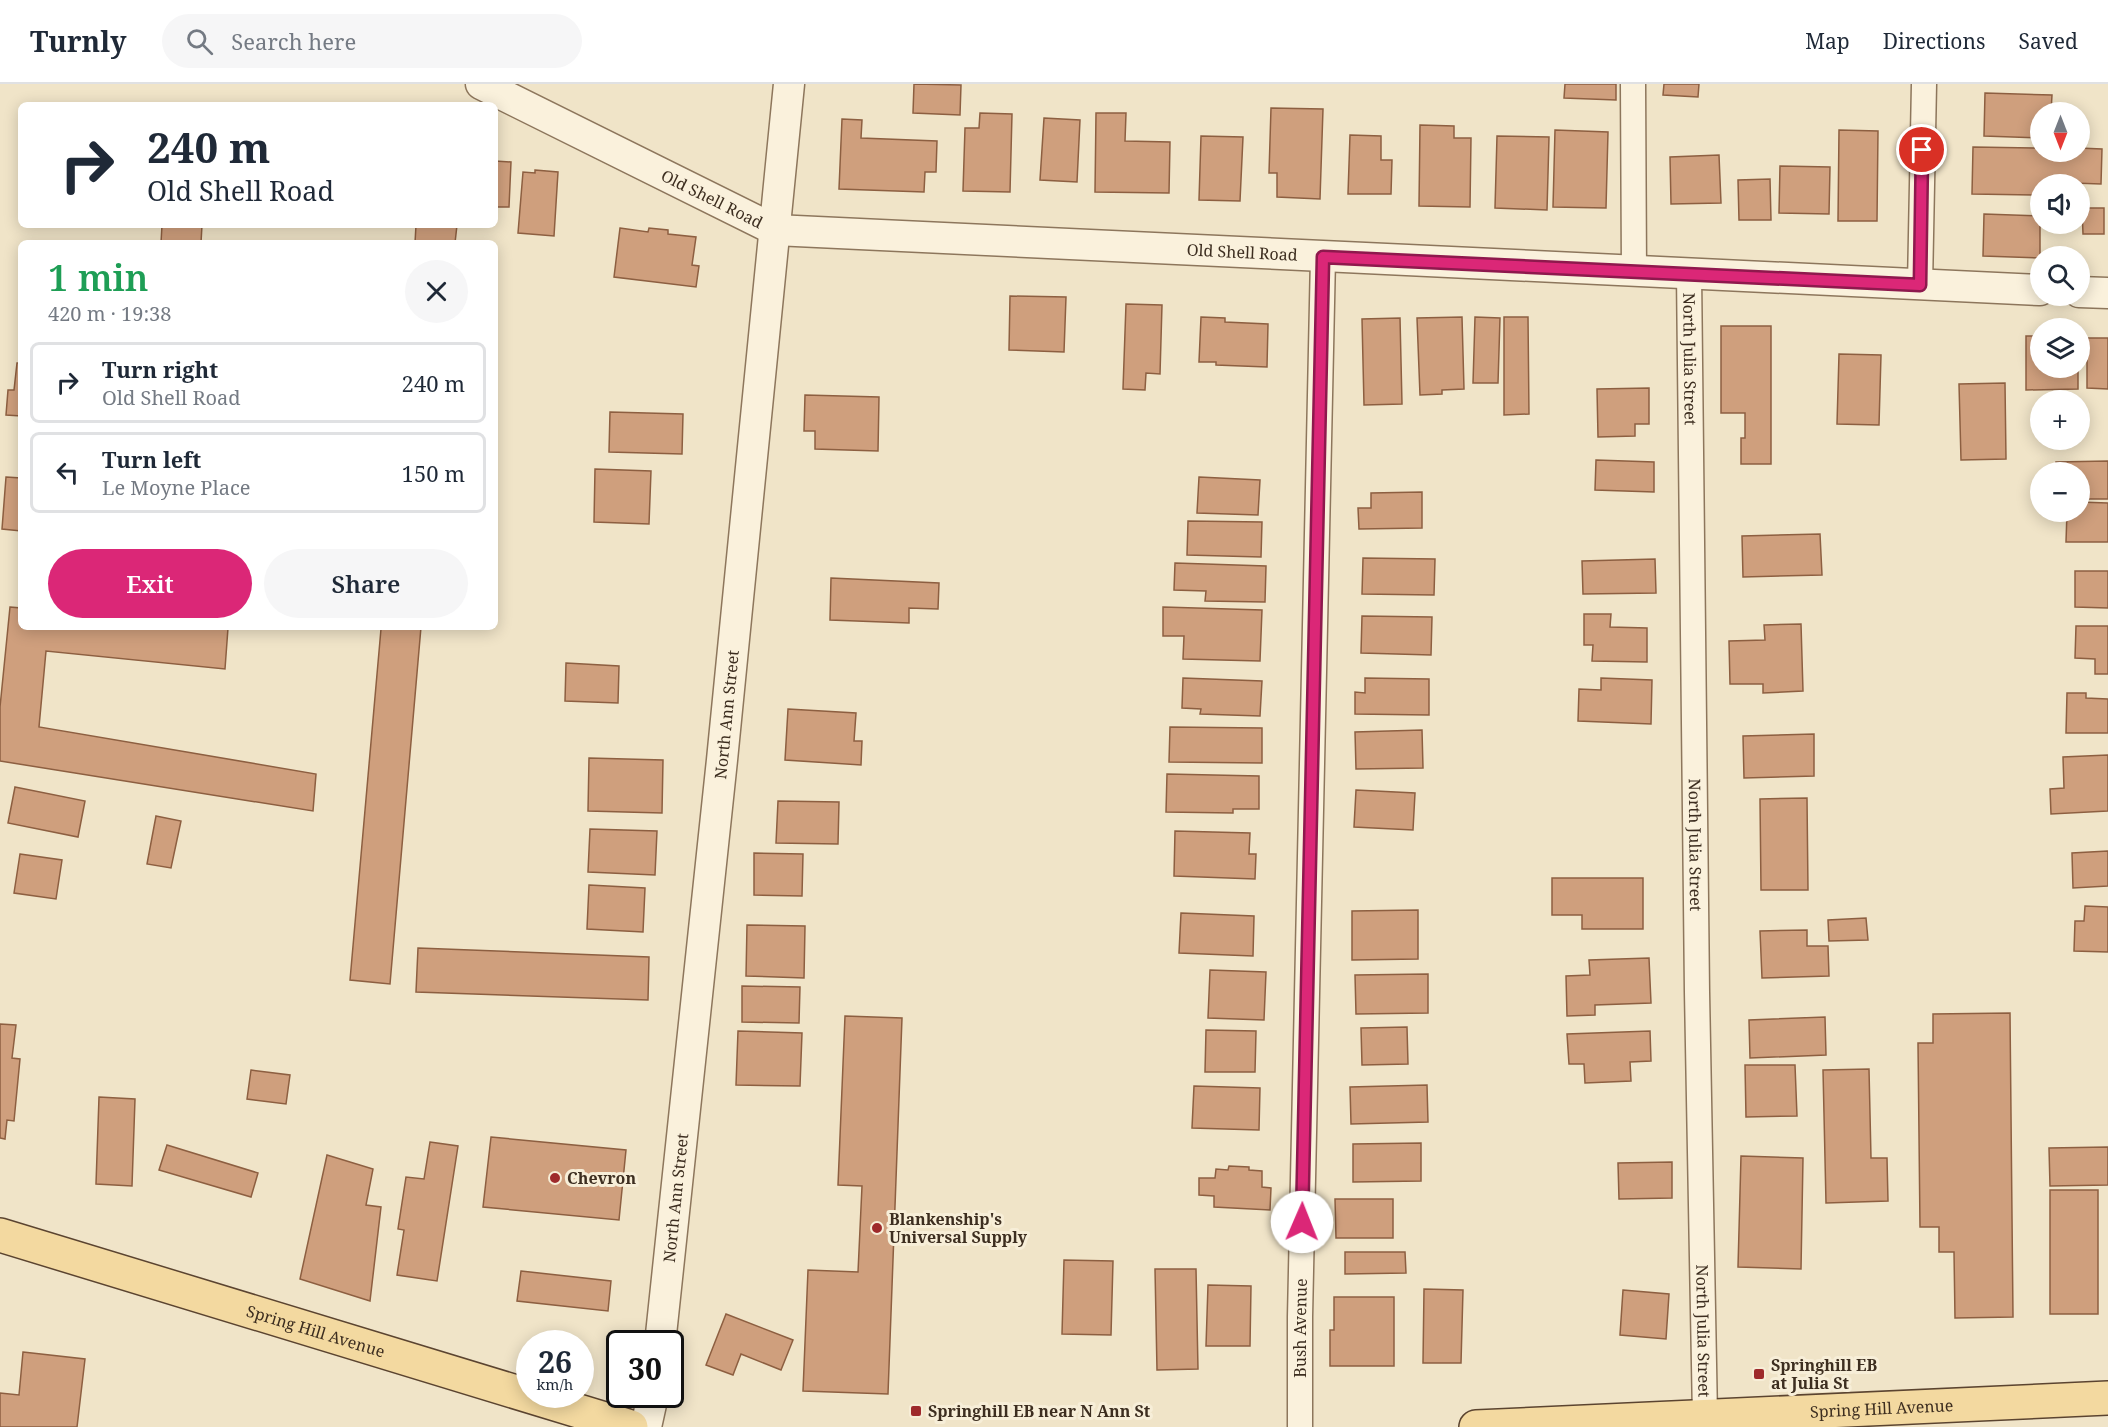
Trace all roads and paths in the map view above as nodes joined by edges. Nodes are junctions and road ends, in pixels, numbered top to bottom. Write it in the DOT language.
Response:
graph roads {
  1 [pos="481,84"];
  2 [pos="789,84"];
  3 [pos="1634,84"];
  4 [pos="1924,84"];
  5 [pos="775,231"];
  6 [pos="1323,257"];
  7 [pos="1634,271"];
  8 [pos="1689,273"];
  9 [pos="1920,285"];
  10 [pos="2030,290"];
  11 [pos="2090,292"];
  12 [pos="2108,293"];
  13 [pos="0,1235"];
  14 [pos="661,1330"];
  15 [pos="2108,1398"];
  16 [pos="650,1408"];
  17 [pos="1705,1417"];
  18 [pos="631,1427"];
  19 [pos="645,1427"];
  20 [pos="1300,1427"];
  21 [pos="1476,1427"];
  1 -- 5 [label="street, Old Shell Road"];
  2 -- 5 [label="street, North Ann Street"];
  3 -- 7 [label="street"];
  4 -- 9 [label="street"];
  5 -- 6 [label="street, Old Shell Road"];
  5 -- 14 [label="street, North Ann Street"];
  6 -- 7 [label="street, Old Shell Road"];
  6 -- 20 [label="street, Bush Avenue"];
  7 -- 8 [label="street, Old Shell Road"];
  8 -- 9 [label="street, Old Shell Road"];
  8 -- 17 [label="street, North Julia Street"];
  9 -- 10 [label="street, Old Shell Road"];
  11 -- 12 [label="street"];
  13 -- 18 [label="main road, Spring Hill Avenue"];
  15 -- 17 [label="main road, Spring Hill Avenue"];
  16 -- 19 [label="street"];
  17 -- 21 [label="main road, Spring Hill Avenue"];
}
